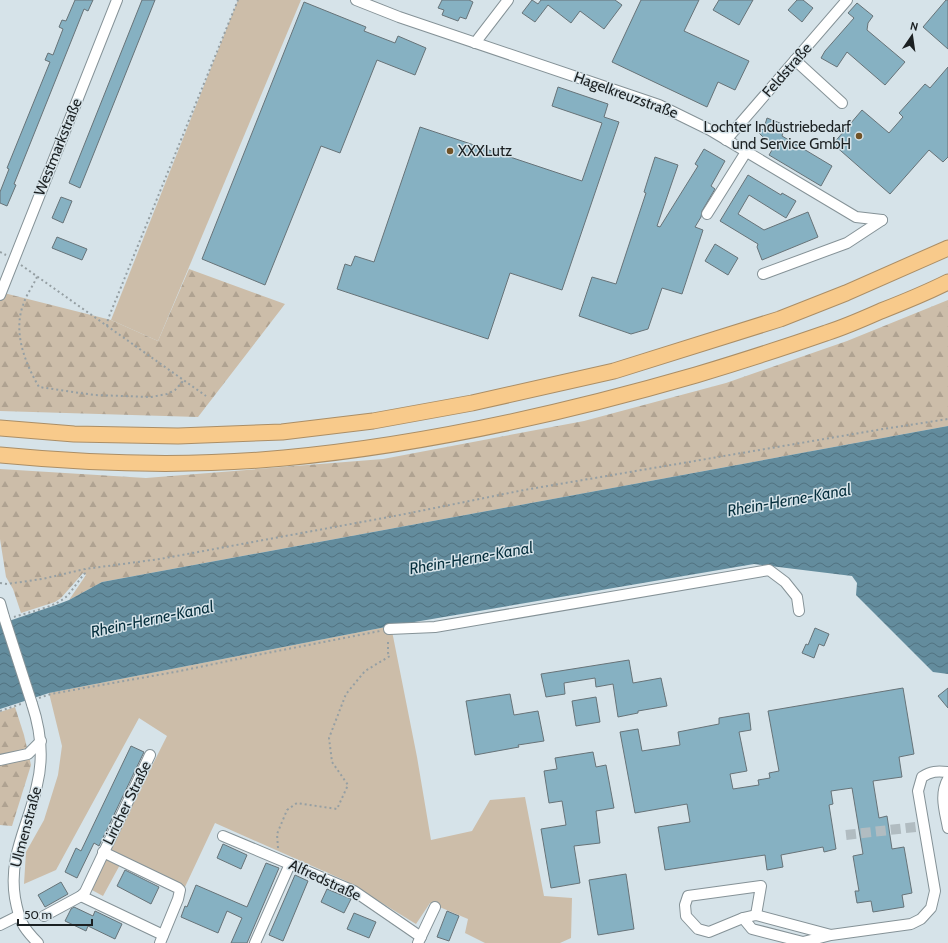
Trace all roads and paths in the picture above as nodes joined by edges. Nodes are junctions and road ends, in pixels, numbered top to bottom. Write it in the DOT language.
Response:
graph roads {
  1 [pos="117,0"];
  2 [pos="238,0"];
  3 [pos="356,0"];
  4 [pos="508,0"];
  5 [pos="847,0"];
  6 [pos="475,43"];
  7 [pos="795,60"];
  8 [pos="842,104"];
  9 [pos="726,140"];
  10 [pos="746,152"];
  11 [pos="707,214"];
  12 [pos="948,248"];
  13 [pos="14,258"];
  14 [pos="763,274"];
  15 [pos="37,277"];
  16 [pos="948,282"];
  17 [pos="1,291"];
  18 [pos="107,326"];
  19 [pos="184,380"];
  20 [pos="206,396"];
  21 [pos="948,419"];
  22 [pos="0,428"];
  23 [pos="0,455"];
  24 [pos="85,569"];
  25 [pos="0,583"];
  26 [pos="0,603"];
  27 [pos="799,611"];
  28 [pos="6,618"];
  29 [pos="389,630"];
  30 [pos="30,702"];
  31 [pos="0,710"];
  32 [pos="41,741"];
  33 [pos="150,755"];
  34 [pos="0,760"];
  35 [pos="948,772"];
  36 [pos="948,779"];
  37 [pos="948,828"];
  38 [pos="222,836"];
  39 [pos="103,852"];
  40 [pos="279,859"];
  41 [pos="290,864"];
  42 [pos="81,896"];
  43 [pos="435,907"];
  44 [pos="756,915"];
  45 [pos="18,916"];
  46 [pos="44,916"];
  47 [pos="743,918"];
  48 [pos="0,925"];
  49 [pos="831,935"];
  50 [pos="162,939"];
  51 [pos="420,940"];
  52 [pos="803,942"];
  53 [pos="38,943"];
  54 [pos="255,943"];
  1 -- 13 [label="street, Westmarkstraße"];
  2 -- 18 [label="path"];
  3 -- 6 [label="street, Hagelkreuzstraße"];
  4 -- 6 [label="street"];
  5 -- 7 [label="street, Feldstraße"];
  6 -- 9 [label="street, Hagelkreuzstraße"];
  7 -- 8 [label="street"];
  7 -- 9 [label="street, Feldstraße"];
  9 -- 10 [label="street, Hagelkreuzstraße"];
  10 -- 11 [label="street"];
  10 -- 14 [label="street, Hagelkreuzstraße"];
  12 -- 22 [label="highway"];
  13 -- 15 [label="path"];
  13 -- 17 [label="street, Westmarkstraße"];
  15 -- 18 [label="path"];
  15 -- 19 [label="path"];
  16 -- 23 [label="highway"];
  18 -- 19 [label="path"];
  19 -- 20 [label="path"];
  21 -- 24 [label="path"];
  24 -- 25 [label="path"];
  24 -- 28 [label="path"];
  26 -- 28 [label="street"];
  27 -- 29 [label="street"];
  28 -- 30 [label="street, bridge"];
  29 -- 30 [label="path"];
  29 -- 40 [label="path"];
  30 -- 31 [label="path"];
  30 -- 32 [label="street"];
  32 -- 34 [label="street"];
  32 -- 45 [label="street, Ulmenstraße"];
  33 -- 39 [label="street, Liricher Straße"];
  35 -- 49 [label="street"];
  36 -- 37 [label="street"];
  38 -- 40 [label="street, Alfredstraße"];
  39 -- 42 [label="street, Liricher Straße"];
  39 -- 50 [label="street, Liricher Straße"];
  40 -- 41 [label="street, Alfredstraße"];
  41 -- 51 [label="street, Alfredstraße"];
  41 -- 54 [label="street"];
  42 -- 46 [label="street"];
  42 -- 50 [label="street, Liricher Straße"];
  43 -- 51 [label="street"];
  44 -- 47 [label="street"];
  44 -- 47 [label="street"];
  44 -- 49 [label="street"];
  45 -- 48 [label="street"];
  45 -- 53 [label="street"];
  47 -- 52 [label="street"];
  49 -- 52 [label="street"];
}
